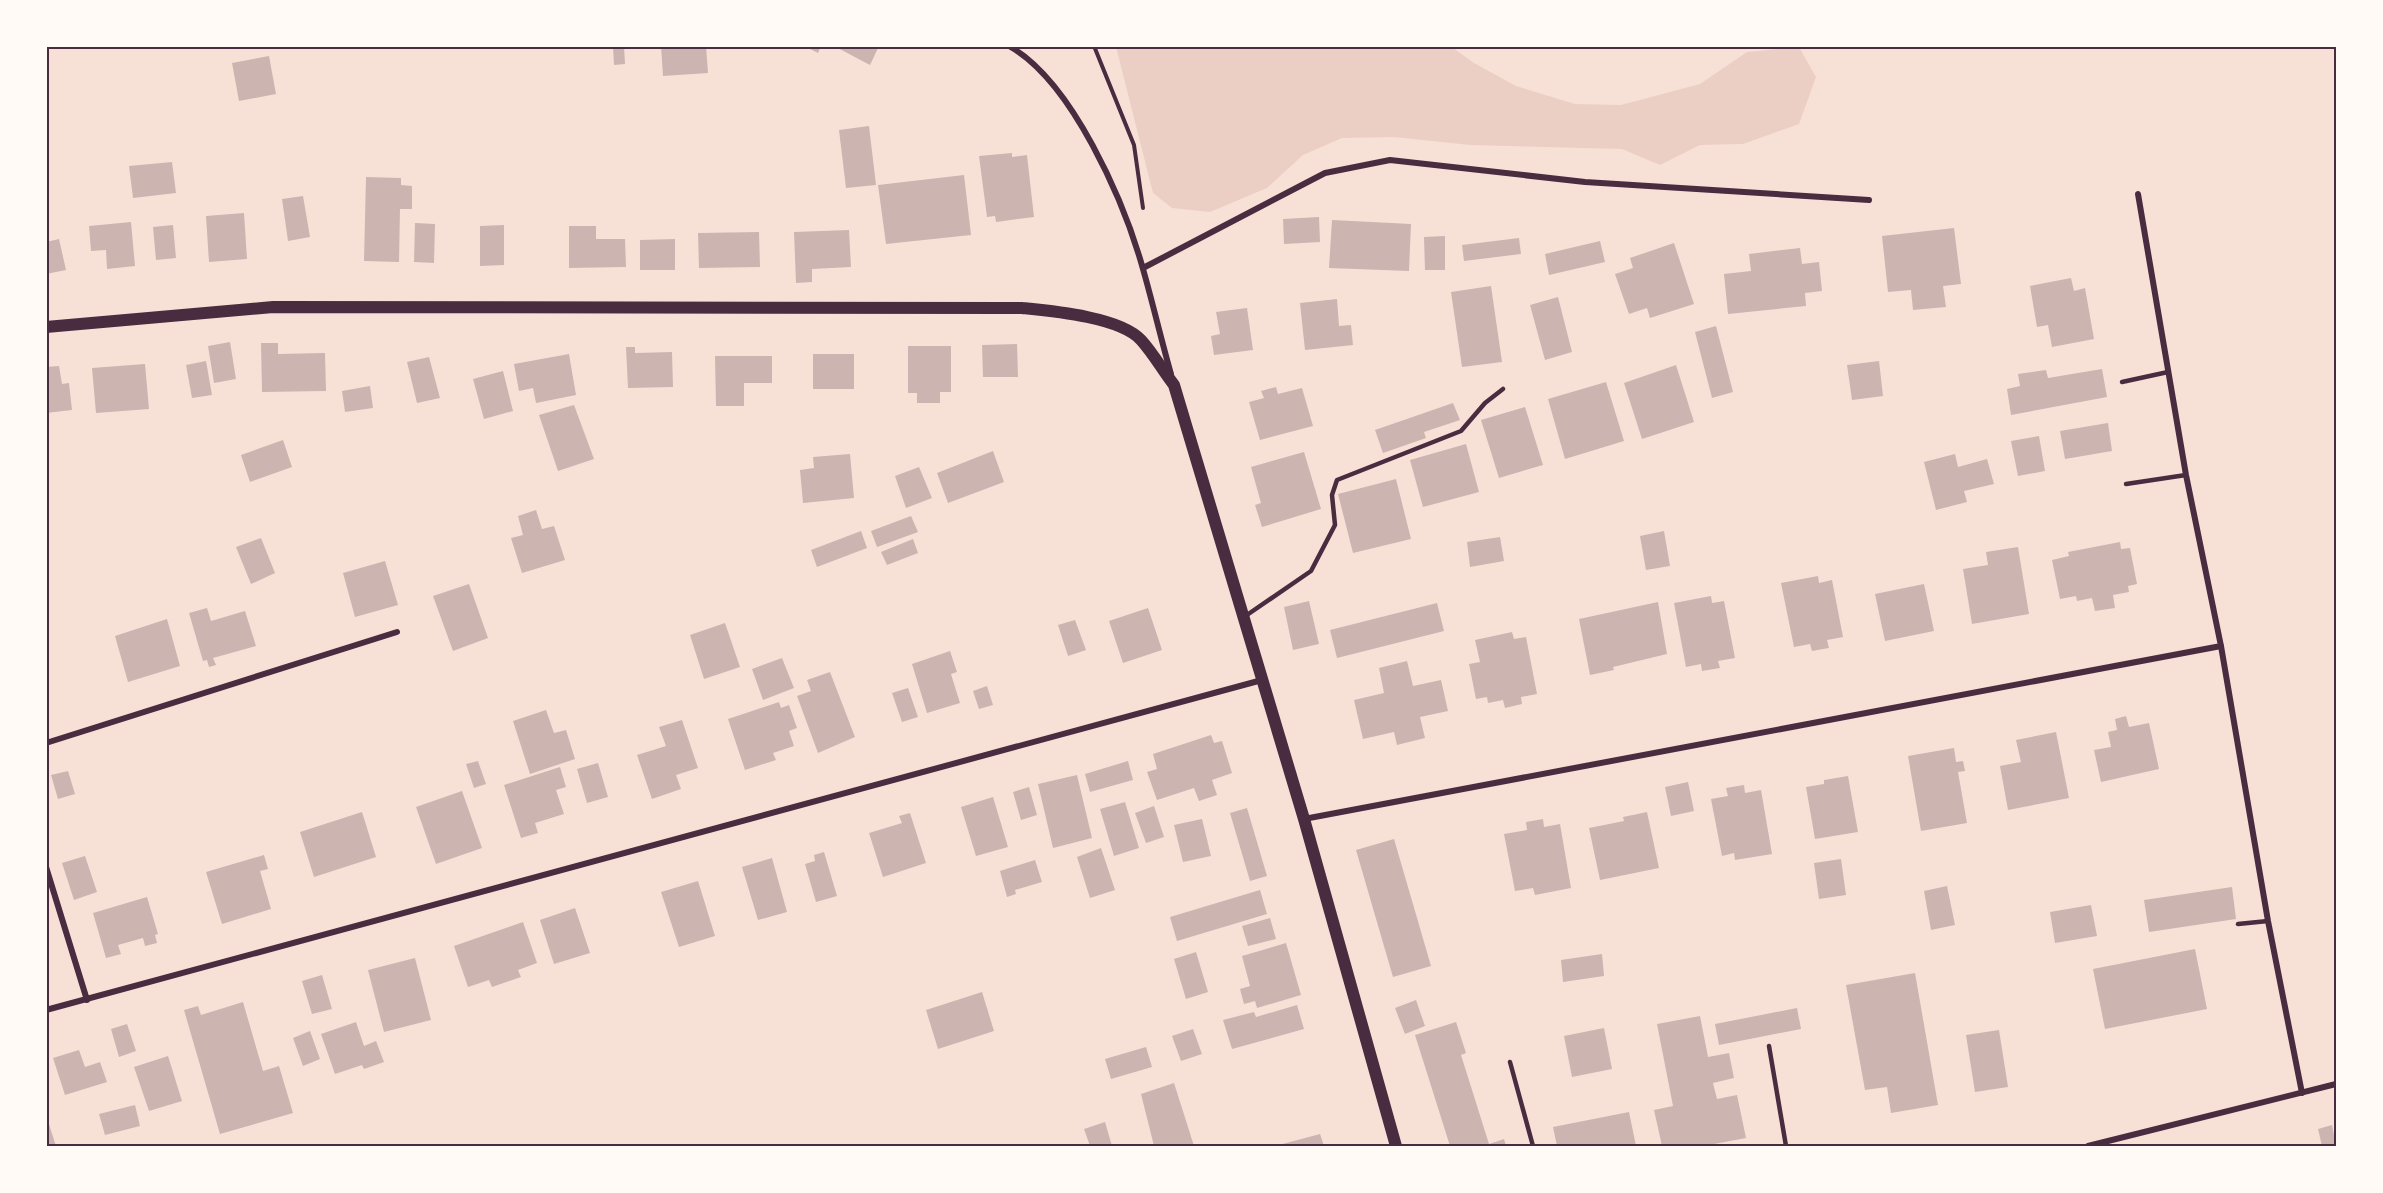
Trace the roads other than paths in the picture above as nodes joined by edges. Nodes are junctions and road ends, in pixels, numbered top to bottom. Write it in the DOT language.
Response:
graph roads {
  1 [pos="1009,46"];
  2 [pos="2138,194"];
  3 [pos="1869,200"];
  4 [pos="1143,268"];
  5 [pos="46,327"];
  6 [pos="2168,372"];
  7 [pos="2122,382"];
  8 [pos="1174,385"];
  9 [pos="1503,388"];
  10 [pos="2186,475"];
  11 [pos="2126,484"];
  12 [pos="1244,617"];
  13 [pos="397,632"];
  14 [pos="2221,646"];
  15 [pos="1263,680"];
  16 [pos="46,743"];
  17 [pos="1304,819"];
  18 [pos="46,867"];
  19 [pos="2268,921"];
  20 [pos="2238,924"];
  21 [pos="87,1000"];
  22 [pos="46,1010"];
  23 [pos="1769,1046"];
  24 [pos="1510,1062"];
  25 [pos="2337,1084"];
  26 [pos="2302,1093"];
  27 [pos="1396,1146"];
  28 [pos="1533,1146"];
  29 [pos="1786,1146"];
  30 [pos="2088,1146"];
  1 -- 4 [label="street"];
  2 -- 6 [label="street"];
  3 -- 4 [label="street"];
  4 -- 8 [label="street"];
  5 -- 8 [label="main road"];
  6 -- 7 [label="lane"];
  6 -- 10 [label="street"];
  8 -- 12 [label="main road"];
  9 -- 12 [label="lane"];
  10 -- 11 [label="lane"];
  10 -- 14 [label="street"];
  12 -- 15 [label="main road"];
  13 -- 16 [label="street"];
  14 -- 17 [label="street"];
  14 -- 19 [label="street"];
  15 -- 17 [label="main road"];
  15 -- 21 [label="street"];
  17 -- 27 [label="main road"];
  18 -- 21 [label="street"];
  19 -- 20 [label="lane"];
  19 -- 26 [label="street"];
  21 -- 22 [label="street"];
  23 -- 29 [label="lane"];
  24 -- 28 [label="lane"];
  25 -- 26 [label="street"];
  26 -- 30 [label="street"];
}
